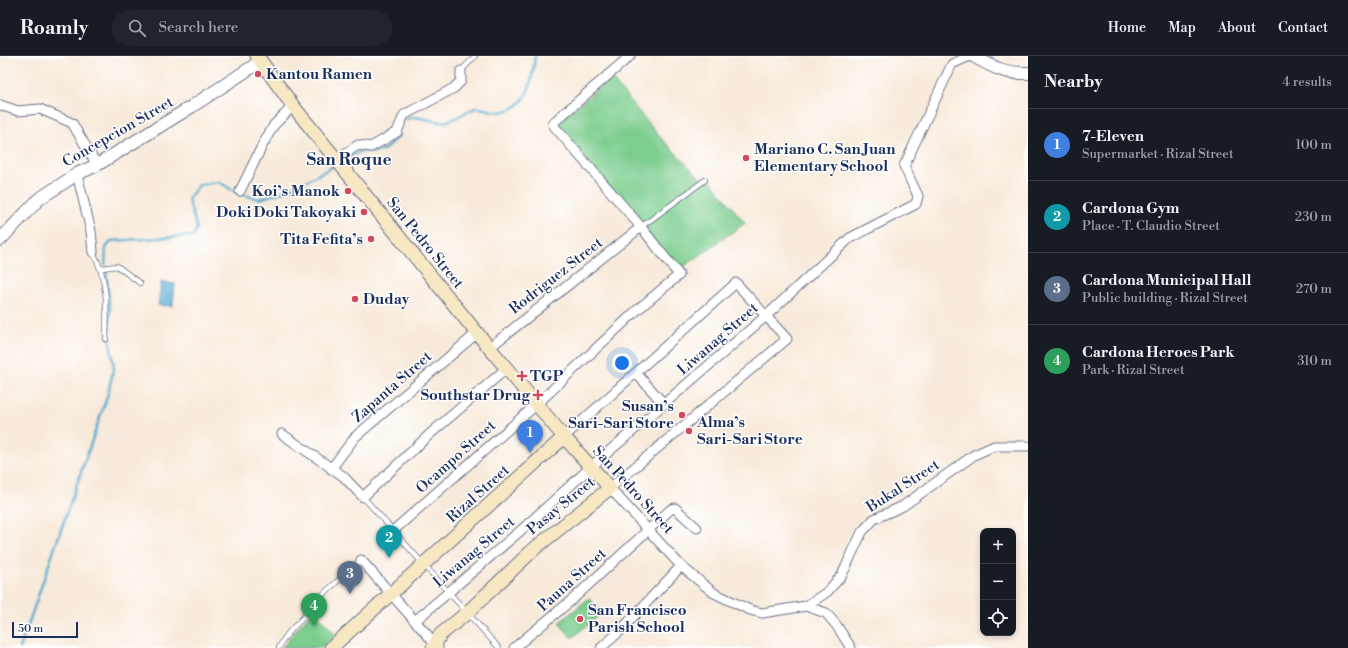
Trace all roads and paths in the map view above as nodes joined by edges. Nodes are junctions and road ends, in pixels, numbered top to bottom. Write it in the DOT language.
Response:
graph roads {
  1 [pos="476,56"];
  2 [pos="630,56"];
  3 [pos="970,56"];
  4 [pos="973,56"];
  5 [pos="259,59"];
  6 [pos="462,71"];
  7 [pos="1028,73"];
  8 [pos="0,105"];
  9 [pos="293,106"];
  10 [pos="339,162"];
  11 [pos="97,165"];
  12 [pos="77,174"];
  13 [pos="706,180"];
  14 [pos="240,191"];
  15 [pos="641,227"];
  16 [pos="0,240"];
  17 [pos="94,252"];
  18 [pos="102,268"];
  19 [pos="140,283"];
  20 [pos="766,316"];
  21 [pos="477,333"];
  22 [pos="106,339"];
  23 [pos="489,348"];
  24 [pos="507,368"];
  25 [pos="636,373"];
  26 [pos="537,404"];
  27 [pos="664,404"];
  28 [pos="282,434"];
  29 [pos="564,437"];
  30 [pos="1028,446"];
  31 [pos="592,466"];
  32 [pos="331,469"];
  33 [pos="610,488"];
  34 [pos="363,496"];
  35 [pos="696,528"];
  36 [pos="393,531"];
  37 [pos="647,531"];
  38 [pos="361,560"];
  39 [pos="425,563"];
  40 [pos="681,566"];
  41 [pos="448,591"];
  42 [pos="390,594"];
  43 [pos="806,606"];
  44 [pos="468,612"];
  45 [pos="415,621"];
  46 [pos="435,646"];
  47 [pos="279,648"];
  48 [pos="331,648"];
  49 [pos="500,648"];
  50 [pos="514,648"];
  51 [pos="601,648"];
  52 [pos="851,648"];
  1 -- 6 [label="lane"];
  2 -- 15 [label="street"];
  3 -- 20 [label="street, Liwanag Street"];
  4 -- 7 [label="street"];
  5 -- 9 [label="main road, San Pedro Street"];
  5 -- 11 [label="street, Concepcion Street"];
  6 -- 10 [label="street"];
  8 -- 11 [label="street"];
  9 -- 10 [label="main road, San Pedro Street"];
  9 -- 14 [label="street"];
  10 -- 21 [label="main road, San Pedro Street"];
  11 -- 12 [label="street, Concepcion Street"];
  12 -- 16 [label="street, Concepcion Street"];
  12 -- 17 [label="street"];
  13 -- 15 [label="lane"];
  15 -- 23 [label="street, Rodriguez Street"];
  15 -- 26 [label="street, Ocampo Street"];
  17 -- 18 [label="lane"];
  18 -- 19 [label="lane"];
  18 -- 22 [label="lane"];
  20 -- 25 [label="street, Rizal Street"];
  20 -- 27 [label="street, Liwanag Street"];
  20 -- 33 [label="street, Pasay Street"];
  21 -- 23 [label="main road, San Pedro Street"];
  21 -- 32 [label="street, Zapanta Street"];
  23 -- 24 [label="main road, San Pedro Street"];
  24 -- 26 [label="main road, San Pedro Street"];
  24 -- 34 [label="street"];
  25 -- 27 [label="street"];
  25 -- 29 [label="street, Rizal Street"];
  26 -- 29 [label="main road, San Pedro Street"];
  26 -- 36 [label="street, Ocampo Street"];
  27 -- 31 [label="street, Liwanag Street"];
  28 -- 32 [label="street"];
  29 -- 31 [label="main road, San Pedro Street"];
  29 -- 39 [label="main road, Rizal Street"];
  30 -- 43 [label="street, Bukal Street"];
  31 -- 33 [label="main road, San Pedro Street"];
  31 -- 41 [label="street, Liwanag Street"];
  32 -- 34 [label="street"];
  33 -- 37 [label="street, San Pedro Street"];
  33 -- 44 [label="main road, Pasay Street"];
  34 -- 36 [label="lane"];
  35 -- 37 [label="street, Pauna Street"];
  36 -- 39 [label="lane"];
  37 -- 40 [label="street, San Pedro Street"];
  37 -- 50 [label="street, Pauna Street"];
  38 -- 42 [label="street"];
  38 -- 47 [label="lane"];
  39 -- 41 [label="lane"];
  39 -- 42 [label="main road, Rizal Street"];
  40 -- 43 [label="street, San Pedro Street"];
  40 -- 51 [label="street"];
  41 -- 44 [label="lane"];
  41 -- 45 [label="street, Liwanag Street"];
  42 -- 45 [label="street"];
  42 -- 48 [label="main road, Rizal Street"];
  43 -- 52 [label="street"];
  44 -- 46 [label="main road, Pasay Street"];
  44 -- 49 [label="lane"];
  45 -- 46 [label="street"];
}
